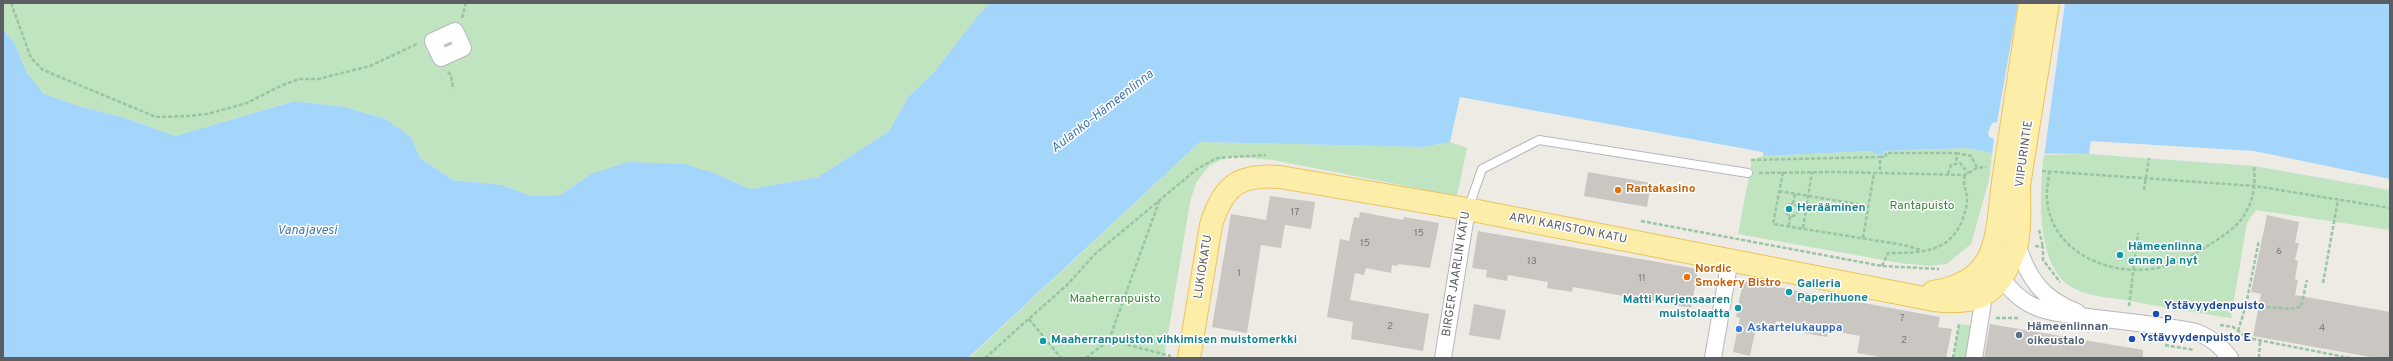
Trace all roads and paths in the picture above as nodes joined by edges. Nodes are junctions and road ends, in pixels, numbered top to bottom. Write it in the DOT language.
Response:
graph roads {
  1 [pos="11,3"];
  2 [pos="2030,3"];
  3 [pos="2048,3"];
  4 [pos="426,42"];
  5 [pos="1956,154"];
  6 [pos="1880,157"];
  7 [pos="1217,158"];
  8 [pos="2149,158"];
  9 [pos="1750,160"];
  10 [pos="1957,163"];
  11 [pos="2254,166"];
  12 [pos="1978,168"];
  13 [pos="2042,171"];
  14 [pos="2049,171"];
  15 [pos="1783,172"];
  16 [pos="1812,172"];
  17 [pos="1748,173"];
  18 [pos="1874,173"];
  19 [pos="1880,173"];
  20 [pos="1968,173"];
  21 [pos="1948,175"];
  22 [pos="1965,175"];
  23 [pos="2004,178"];
  24 [pos="2146,179"];
  25 [pos="1235,184"];
  26 [pos="2255,186"];
  27 [pos="2144,190"];
  28 [pos="1779,191"];
  29 [pos="1795,194"];
  30 [pos="1808,196"];
  31 [pos="1160,198"];
  32 [pos="2338,200"];
  33 [pos="1793,204"];
  34 [pos="1868,206"];
  35 [pos="2390,208"];
  36 [pos="1467,209"];
  37 [pos="1798,211"];
  38 [pos="1805,213"];
  39 [pos="1790,216"];
  40 [pos="1633,220"];
  41 [pos="1789,226"];
  42 [pos="1803,228"];
  43 [pos="2138,233"];
  44 [pos="1710,234"];
  45 [pos="1863,238"];
  46 [pos="2259,240"];
  47 [pos="2017,244"];
  48 [pos="1921,250"];
  49 [pos="2194,254"];
  50 [pos="1706,255"];
  51 [pos="1990,258"];
  52 [pos="1730,259"];
  53 [pos="2199,263"];
  54 [pos="1882,266"];
  55 [pos="1942,269"];
  56 [pos="2133,270"];
  57 [pos="2002,278"];
  58 [pos="2307,280"];
  59 [pos="2323,283"];
  60 [pos="2036,284"];
  61 [pos="2064,286"];
  62 [pos="1976,289"];
  63 [pos="2019,297"];
  64 [pos="2246,305"];
  65 [pos="2135,310"];
  66 [pos="2092,318"];
  67 [pos="1029,319"];
  68 [pos="1959,324"];
  69 [pos="2213,324"];
  70 [pos="2238,331"];
  71 [pos="1109,340"];
  72 [pos="2260,341"];
  73 [pos="1161,353"];
  74 [pos="984,358"];
  75 [pos="1061,358"];
  76 [pos="1086,358"];
  77 [pos="1189,358"];
  78 [pos="1443,358"];
  79 [pos="1713,358"];
  80 [pos="1953,358"];
  81 [pos="1974,358"];
  82 [pos="2230,358"];
  83 [pos="2259,358"];
  84 [pos="2350,358"];
  1 -- 4 [label="path"];
  2 -- 23 [label="main road, VIIPURINTIE, bridge"];
  3 -- 23 [label="main road, VIIPURINTIE, bridge"];
  5 -- 6 [label="path"];
  5 -- 10 [label="path"];
  5 -- 12 [label="path"];
  6 -- 9 [label="path"];
  6 -- 19 [label="path"];
  7 -- 31 [label="path"];
  8 -- 24 [label="path"];
  10 -- 20 [label="path"];
  10 -- 21 [label="path"];
  11 -- 26 [label="path"];
  12 -- 20 [label="path"];
  12 -- 23 [label="path"];
  13 -- 14 [label="path"];
  14 -- 24 [label="path"];
  14 -- 56 [label="path"];
  15 -- 16 [label="path"];
  15 -- 17 [label="path"];
  15 -- 28 [label="path"];
  16 -- 18 [label="path"];
  16 -- 30 [label="path"];
  17 -- 36 [label="lane, BIRGER JAARLIN KATU"];
  18 -- 19 [label="path"];
  18 -- 34 [label="path"];
  19 -- 21 [label="path"];
  20 -- 22 [label="path"];
  21 -- 22 [label="path"];
  22 -- 48 [label="path"];
  23 -- 47 [label="main road, VIIPURINTIE"];
  23 -- 51 [label="main road, VIIPURINTIE"];
  24 -- 26 [label="path"];
  24 -- 27 [label="path"];
  25 -- 36 [label="main road, ARVI KARISTON KATU"];
  25 -- 77 [label="main road, LUKIOKATU"];
  26 -- 32 [label="path"];
  26 -- 49 [label="path"];
  28 -- 29 [label="path"];
  28 -- 41 [label="path"];
  29 -- 30 [label="path"];
  29 -- 33 [label="path"];
  30 -- 34 [label="path"];
  30 -- 38 [label="path"];
  31 -- 67 [label="path"];
  31 -- 71 [label="path"];
  32 -- 35 [label="path"];
  32 -- 59 [label="path"];
  33 -- 37 [label="path"];
  33 -- 39 [label="path"];
  34 -- 45 [label="path"];
  36 -- 50 [label="main road, ARVI KARISTON KATU"];
  36 -- 78 [label="street, BIRGER JAARLIN KATU"];
  37 -- 38 [label="path"];
  37 -- 39 [label="path"];
  38 -- 42 [label="path"];
  39 -- 41 [label="path"];
  40 -- 44 [label="path, ARVI KARISTON KATU"];
  41 -- 42 [label="path"];
  42 -- 45 [label="path"];
  43 -- 56 [label="path"];
  44 -- 50 [label="path"];
  44 -- 54 [label="path, ARVI KARISTON KATU"];
  45 -- 48 [label="path"];
  46 -- 64 [label="path"];
  47 -- 57 [label="main road, VIIPURINTIE"];
  47 -- 60 [label="street, ARVI KARISTON KATU"];
  47 -- 61 [label="path"];
  48 -- 54 [label="path"];
  49 -- 53 [label="path"];
  49 -- 56 [label="path"];
  50 -- 52 [label="main road, ARVI KARISTON KATU"];
  51 -- 57 [label="street, ARVI KARISTON KATU"];
  51 -- 62 [label="main road, ARVI KARISTON KATU"];
  52 -- 62 [label="main road, ARVI KARISTON KATU"];
  52 -- 79 [label="street"];
  54 -- 55 [label="path, ARVI KARISTON KATU"];
  56 -- 65 [label="path"];
  57 -- 60 [label="street"];
  57 -- 62 [label="main road, VIIPURINTIE"];
  57 -- 63 [label="street, ARVI KARISTON KATU"];
  58 -- 64 [label="path"];
  60 -- 66 [label="street, ARVI KARISTON KATU"];
  62 -- 63 [label="street, ARVI KARISTON KATU"];
  62 -- 81 [label="street"];
  63 -- 66 [label="street, ARVI KARISTON KATU"];
  64 -- 70 [label="path"];
  66 -- 82 [label="street, ARVI KARISTON KATU"];
  67 -- 74 [label="path"];
  67 -- 75 [label="path"];
  68 -- 80 [label="path"];
  69 -- 70 [label="path"];
  70 -- 72 [label="path"];
  71 -- 73 [label="path"];
  71 -- 76 [label="path"];
  72 -- 83 [label="path"];
  72 -- 84 [label="path"];
}
